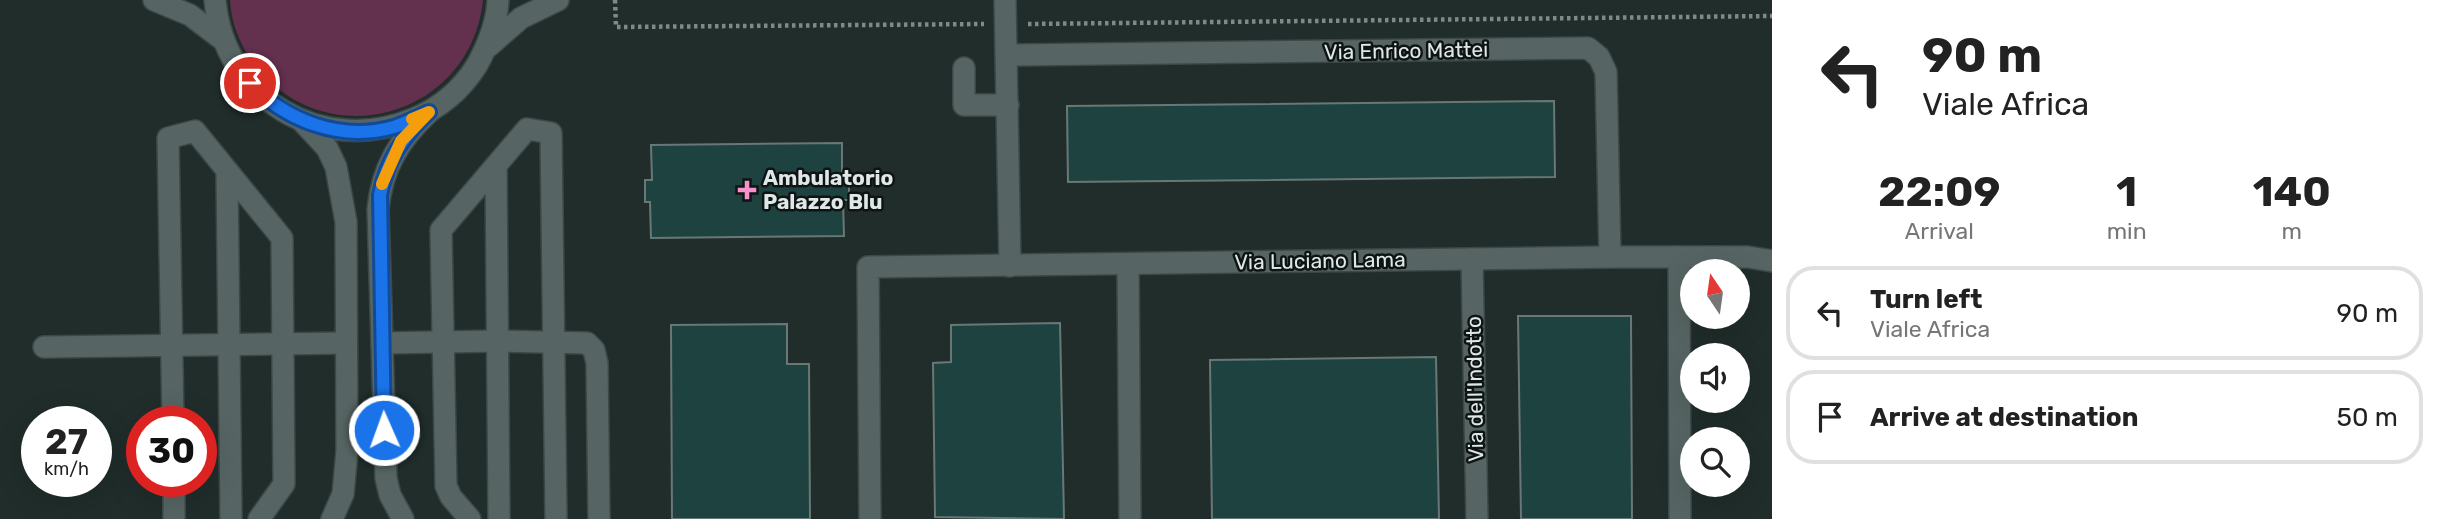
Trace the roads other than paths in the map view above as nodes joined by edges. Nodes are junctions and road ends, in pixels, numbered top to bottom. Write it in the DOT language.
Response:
graph roads {
  1 [pos="154,0"];
  2 [pos="215,0"];
  3 [pos="498,0"];
  4 [pos="558,0"];
  5 [pos="1005,0"];
  6 [pos="223,40"];
  7 [pos="487,47"];
  8 [pos="1007,55"];
  9 [pos="964,68"];
  10 [pos="1008,105"];
  11 [pos="429,112"];
  12 [pos="300,120"];
  13 [pos="496,166"];
  14 [pos="227,171"];
  15 [pos="1610,257"];
  16 [pos="1679,257"];
  17 [pos="1472,258"];
  18 [pos="1772,261"];
  19 [pos="1128,265"];
  20 [pos="1010,266"];
  21 [pos="498,341"];
  22 [pos="554,341"];
  23 [pos="442,342"];
  24 [pos="346,343"];
  25 [pos="382,343"];
  26 [pos="229,344"];
  27 [pos="283,344"];
  28 [pos="173,345"];
  29 [pos="44,347"];
  30 [pos="173,406"];
  31 [pos="174,497"];
  32 [pos="174,519"];
  33 [pos="231,519"];
  34 [pos="259,519"];
  35 [pos="332,519"];
  36 [pos="403,519"];
  37 [pos="470,519"];
  38 [pos="499,519"];
  39 [pos="555,519"];
  40 [pos="599,519"];
  41 [pos="870,519"];
  42 [pos="1130,519"];
  43 [pos="1477,519"];
  44 [pos="1680,519"];
  1 -- 6 [label="street"];
  2 -- 6 [label="street"];
  3 -- 7 [label="street"];
  4 -- 7 [label="street"];
  5 -- 8 [label="street"];
  6 -- 12 [label="street"];
  7 -- 11 [label="street"];
  8 -- 10 [label="street"];
  8 -- 15 [label="street, Via Enrico Mattei"];
  9 -- 10 [label="street"];
  10 -- 20 [label="street"];
  11 -- 12 [label="street"];
  11 -- 25 [label="street"];
  12 -- 24 [label="street"];
  13 -- 21 [label="street"];
  13 -- 22 [label="street"];
  13 -- 23 [label="street"];
  14 -- 26 [label="street"];
  14 -- 27 [label="street"];
  14 -- 28 [label="street"];
  15 -- 16 [label="street, Via Luciano Lama"];
  15 -- 17 [label="street, Via Luciano Lama"];
  16 -- 18 [label="street, Via Luciano Lama"];
  16 -- 44 [label="street"];
  17 -- 19 [label="street, Via Luciano Lama"];
  17 -- 43 [label="street, Via dell'Indotto"];
  19 -- 20 [label="street, Via Luciano Lama"];
  19 -- 42 [label="street"];
  20 -- 41 [label="street, Via Luciano Lama"];
  21 -- 22 [label="street"];
  21 -- 23 [label="street"];
  21 -- 38 [label="street"];
  22 -- 39 [label="street"];
  22 -- 40 [label="street"];
  23 -- 25 [label="street"];
  23 -- 37 [label="street"];
  24 -- 27 [label="street"];
  24 -- 35 [label="street"];
  25 -- 36 [label="street"];
  26 -- 27 [label="street"];
  26 -- 28 [label="street"];
  26 -- 33 [label="street"];
  27 -- 34 [label="street"];
  28 -- 29 [label="street"];
  28 -- 30 [label="street"];
  31 -- 32 [label="street"];
}
